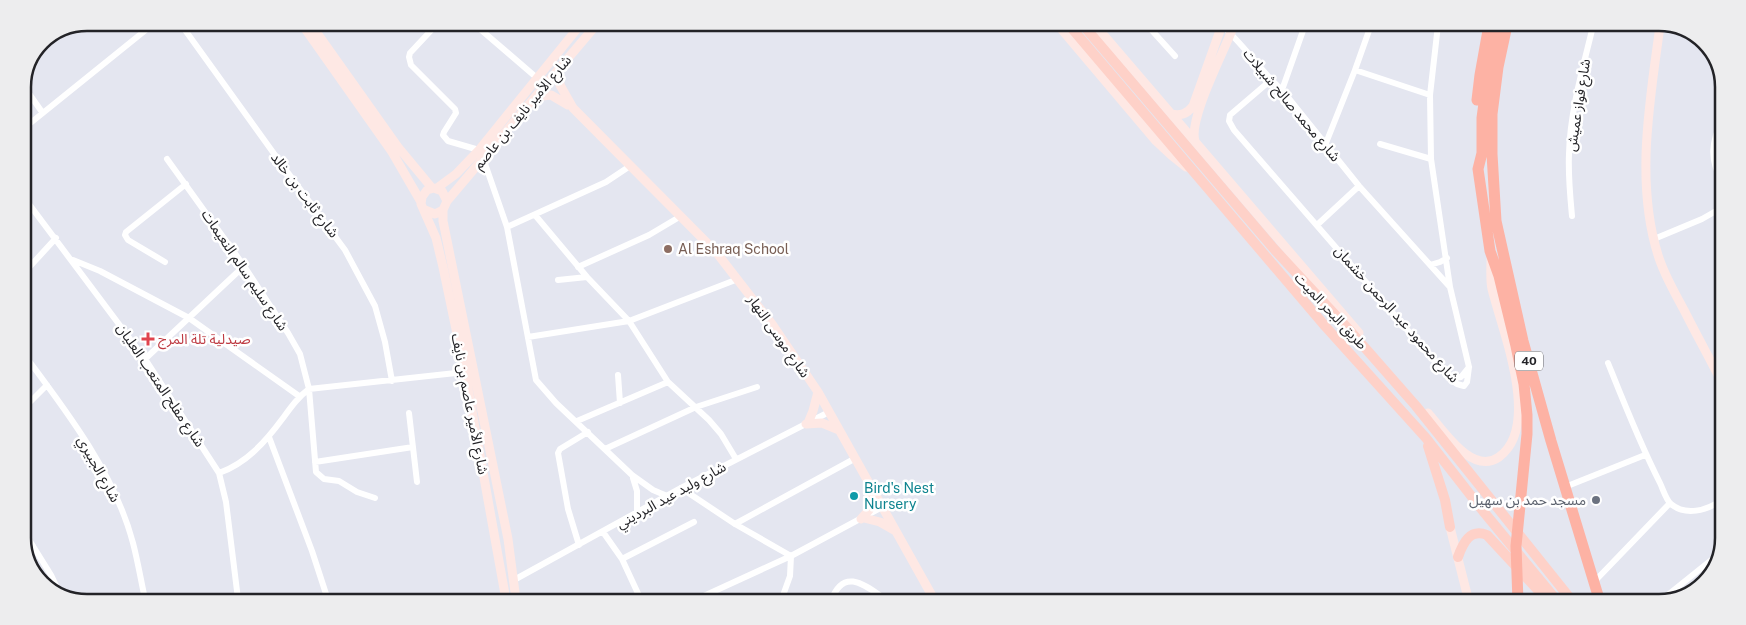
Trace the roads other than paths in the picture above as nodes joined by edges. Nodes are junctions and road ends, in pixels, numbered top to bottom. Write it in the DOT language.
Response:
graph roads {
  1 [pos="144,31"];
  2 [pos="185,31"];
  3 [pos="317,31"];
  4 [pos="317,31"];
  5 [pos="431,31"];
  6 [pos="482,31"];
  7 [pos="575,31"];
  8 [pos="591,31"];
  9 [pos="1064,31"];
  10 [pos="1074,31"];
  11 [pos="1087,31"];
  12 [pos="1100,31"];
  13 [pos="1154,31"];
  14 [pos="1220,31"];
  15 [pos="1231,31"];
  16 [pos="1233,31"];
  17 [pos="1303,31"];
  18 [pos="1369,31"];
  19 [pos="1437,31"];
  20 [pos="1488,31"];
  21 [pos="1497,31"];
  22 [pos="1506,31"];
  23 [pos="1592,31"];
  24 [pos="1659,31"];
  25 [pos="1175,56"];
  26 [pos="559,68"];
  27 [pos="1355,70"];
  28 [pos="537,78"];
  29 [pos="1270,80"];
  30 [pos="1282,90"];
  31 [pos="1430,95"];
  32 [pos="31,96"];
  33 [pos="534,98"];
  34 [pos="573,108"];
  35 [pos="42,112"];
  36 [pos="1171,114"];
  37 [pos="1487,116"];
  38 [pos="31,122"];
  39 [pos="1715,140"];
  40 [pos="1326,143"];
  41 [pos="1196,144"];
  42 [pos="1380,144"];
  43 [pos="481,154"];
  44 [pos="167,159"];
  45 [pos="1431,159"];
  46 [pos="1715,165"];
  47 [pos="630,166"];
  48 [pos="1478,169"];
  49 [pos="1195,172"];
  50 [pos="186,184"];
  51 [pos="1359,186"];
  52 [pos="434,188"];
  53 [pos="447,201"];
  54 [pos="31,206"];
  55 [pos="425,208"];
  56 [pos="443,210"];
  57 [pos="1715,211"];
  58 [pos="535,215"];
  59 [pos="681,216"];
  60 [pos="1572,216"];
  61 [pos="1317,225"];
  62 [pos="507,227"];
  63 [pos="56,238"];
  64 [pos="1654,239"];
  65 [pos="1490,251"];
  66 [pos="1446,258"];
  67 [pos="72,260"];
  68 [pos="164,262"];
  69 [pos="31,265"];
  70 [pos="1430,265"];
  71 [pos="244,266"];
  72 [pos="578,267"];
  73 [pos="586,277"];
  74 [pos="738,279"];
  75 [pos="558,280"];
  76 [pos="1450,287"];
  77 [pos="189,318"];
  78 [pos="629,321"];
  79 [pos="528,337"];
  80 [pos="145,359"];
  81 [pos="1608,363"];
  82 [pos="31,364"];
  83 [pos="1715,370"];
  84 [pos="465,372"];
  85 [pos="618,375"];
  86 [pos="392,381"];
  87 [pos="668,382"];
  88 [pos="47,385"];
  89 [pos="757,387"];
  90 [pos="309,389"];
  91 [pos="818,392"];
  92 [pos="300,396"];
  93 [pos="31,401"];
  94 [pos="620,403"];
  95 [pos="696,407"];
  96 [pos="828,412"];
  97 [pos="409,413"];
  98 [pos="577,421"];
  99 [pos="807,423"];
  100 [pos="838,430"];
  101 [pos="588,432"];
  102 [pos="269,437"];
  103 [pos="1426,438"];
  104 [pos="413,447"];
  105 [pos="605,450"];
  106 [pos="1645,455"];
  107 [pos="736,459"];
  108 [pos="854,459"];
  109 [pos="315,462"];
  110 [pos="219,473"];
  111 [pos="632,475"];
  112 [pos="416,482"];
  113 [pos="1564,487"];
  114 [pos="681,488"];
  115 [pos="872,489"];
  116 [pos="667,496"];
  117 [pos="375,498"];
  118 [pos="1670,503"];
  119 [pos="1715,503"];
  120 [pos="882,507"];
  121 [pos="1483,511"];
  122 [pos="1501,512"];
  123 [pos="637,514"];
  124 [pos="863,519"];
  125 [pos="694,522"];
  126 [pos="735,524"];
  127 [pos="1450,527"];
  128 [pos="895,531"];
  129 [pos="603,532"];
  130 [pos="31,543"];
  131 [pos="579,545"];
  132 [pos="33,546"];
  133 [pos="791,556"];
  134 [pos="1458,557"];
  135 [pos="622,560"];
  136 [pos="1710,561"];
  137 [pos="514,580"];
  138 [pos="55,583"];
  139 [pos="1593,583"];
  140 [pos="1672,592"];
  141 [pos="144,594"];
  142 [pos="237,594"];
  143 [pos="326,594"];
  144 [pos="505,594"];
  145 [pos="515,594"];
  146 [pos="638,594"];
  147 [pos="708,594"];
  148 [pos="784,594"];
  149 [pos="835,594"];
  150 [pos="878,594"];
  151 [pos="931,594"];
  152 [pos="1467,594"];
  153 [pos="1517,594"];
  154 [pos="1542,594"];
  155 [pos="1551,594"];
  156 [pos="1566,594"];
  157 [pos="1597,594"];
  1 -- 35 [label="street"];
  2 -- 86 [label="street, شارع ثابت بن خالد"];
  3 -- 52 [label="street, شارع الأمير عاصم بن نايف"];
  4 -- 55 [label="street, شارع الأمير عاصم بن نايف"];
  5 -- 43 [label="street"];
  6 -- 28 [label="street"];
  7 -- 28 [label="street, شارع الأمير نايف بن عاصم"];
  8 -- 26 [label="street, شارع الأمير نايف بن عاصم"];
  9 -- 49 [label="street"];
  10 -- 49 [label="main road"];
  11 -- 122 [label="main road, طريق البحر الميت"];
  12 -- 36 [label="street"];
  13 -- 25 [label="street"];
  14 -- 36 [label="street"];
  15 -- 41 [label="street"];
  16 -- 29 [label="street, شارع محمد صالح شبيلات"];
  17 -- 30 [label="street"];
  18 -- 27 [label="street"];
  19 -- 31 [label="street, شارع محمود عبد الرحمن خشمان"];
  20 -- 48 [label="highway"];
  21 -- 37 [label="highway, 40"];
  22 -- 37 [label="highway, 40"];
  23 -- 60 [label="street, شارع فواز عميش"];
  24 -- 64 [label="street"];
  26 -- 33 [label="street, شارع الأمير نايف بن عاصم"];
  26 -- 34 [label="street, شارع موسى النهار"];
  27 -- 31 [label="street"];
  27 -- 40 [label="street"];
  28 -- 43 [label="street, شارع الأمير نايف بن عاصم"];
  29 -- 30 [label="street, شارع محمد صالح شبيلات"];
  29 -- 61 [label="street, شارع محمود عبد الرحمن خشمان"];
  30 -- 40 [label="street, شارع محمد صالح شبيلات"];
  31 -- 45 [label="street, شارع محمود عبد الرحمن خشمان"];
  32 -- 35 [label="street"];
  33 -- 34 [label="street, شارع موسى النهار"];
  33 -- 43 [label="street, شارع الأمير نايف بن عاصم"];
  34 -- 47 [label="street, شارع موسى النهار"];
  35 -- 38 [label="street"];
  36 -- 41 [label="street"];
  37 -- 48 [label="highway, 40"];
  37 -- 113 [label="highway, 40"];
  39 -- 46 [label="street"];
  40 -- 51 [label="street, شارع محمد صالح شبيلات"];
  41 -- 65 [label="street"];
  42 -- 45 [label="street"];
  43 -- 52 [label="street, شارع الأمير نايف بن عاصم"];
  43 -- 53 [label="street, شارع الأمير نايف بن عاصم"];
  43 -- 62 [label="street"];
  44 -- 50 [label="street, شارع سليم سالم النعيمات"];
  45 -- 66 [label="street, شارع محمود عبد الرحمن خشمان"];
  47 -- 58 [label="street"];
  47 -- 59 [label="street, شارع موسى النهار"];
  48 -- 65 [label="highway, 40"];
  49 -- 103 [label="main road"];
  50 -- 68 [label="street"];
  50 -- 71 [label="street, شارع سليم سالم النعيمات"];
  51 -- 61 [label="street"];
  51 -- 70 [label="street, شارع محمد صالح شبيلات"];
  52 -- 53 [label="street"];
  52 -- 55 [label="street"];
  53 -- 56 [label="street"];
  54 -- 63 [label="street, شارع مفلح المتعب العليان"];
  55 -- 56 [label="street"];
  55 -- 84 [label="street, شارع الأمير عاصم بن نايف"];
  56 -- 137 [label="street, شارع الأمير عاصم بن نايف"];
  57 -- 64 [label="street"];
  58 -- 62 [label="street"];
  58 -- 72 [label="street"];
  59 -- 72 [label="street"];
  59 -- 74 [label="street, شارع موسى النهار"];
  61 -- 76 [label="street, شارع محمود عبد الرحمن خشمان"];
  62 -- 79 [label="street"];
  63 -- 67 [label="street, شارع مفلح المتعب العليان"];
  63 -- 69 [label="street"];
  64 -- 83 [label="street"];
  65 -- 153 [label="highway, 40"];
  66 -- 70 [label="street"];
  66 -- 76 [label="street, شارع محمود عبد الرحمن خشمان"];
  67 -- 77 [label="street"];
  67 -- 80 [label="street, شارع مفلح المتعب العليان"];
  70 -- 76 [label="street, شارع محمد صالح شبيلات"];
  71 -- 77 [label="street"];
  71 -- 90 [label="street, شارع سليم سالم النعيمات"];
  72 -- 73 [label="street"];
  73 -- 75 [label="street"];
  73 -- 78 [label="street"];
  74 -- 78 [label="street"];
  74 -- 91 [label="street, شارع موسى النهار"];
  77 -- 80 [label="street"];
  77 -- 92 [label="street"];
  78 -- 79 [label="street"];
  78 -- 87 [label="street"];
  79 -- 98 [label="street"];
  80 -- 110 [label="street, شارع مفلح المتعب العليان"];
  81 -- 106 [label="street"];
  82 -- 88 [label="street, شارع الجبيري"];
  84 -- 86 [label="street"];
  84 -- 144 [label="street, شارع الأمير عاصم بن نايف"];
  85 -- 94 [label="street"];
  86 -- 90 [label="street"];
  87 -- 94 [label="street"];
  87 -- 95 [label="street"];
  88 -- 93 [label="street"];
  88 -- 141 [label="street, شارع الجبيري"];
  89 -- 95 [label="street"];
  90 -- 92 [label="street"];
  90 -- 109 [label="street, شارع سليم سالم النعيمات"];
  91 -- 96 [label="street, شارع موسى النهار"];
  91 -- 99 [label="street"];
  92 -- 102 [label="street"];
  94 -- 98 [label="street"];
  95 -- 105 [label="street"];
  95 -- 107 [label="street"];
  96 -- 99 [label="street, شارع وليد عيد البرديني"];
  96 -- 100 [label="street, شارع موسى النهار"];
  97 -- 104 [label="street"];
  98 -- 101 [label="street"];
  99 -- 100 [label="street"];
  99 -- 107 [label="street, شارع وليد عيد البرديني"];
  100 -- 108 [label="street, شارع موسى النهار"];
  101 -- 105 [label="street"];
  101 -- 131 [label="street"];
  102 -- 110 [label="street"];
  102 -- 143 [label="street"];
  103 -- 121 [label="main road"];
  103 -- 127 [label="main road"];
  104 -- 109 [label="street"];
  104 -- 112 [label="street"];
  105 -- 111 [label="street"];
  106 -- 113 [label="street"];
  106 -- 118 [label="street"];
  107 -- 114 [label="street, شارع وليد عيد البرديني"];
  108 -- 115 [label="street, شارع موسى النهار"];
  108 -- 126 [label="street"];
  109 -- 117 [label="street"];
  110 -- 142 [label="street, شارع مفلح المتعب العليان"];
  111 -- 116 [label="street"];
  111 -- 123 [label="street"];
  113 -- 139 [label="highway, 40"];
  114 -- 116 [label="street, شارع وليد عيد البرديني"];
  114 -- 126 [label="street"];
  115 -- 120 [label="street, شارع موسى النهار"];
  115 -- 124 [label="street"];
  116 -- 123 [label="street, شارع وليد عيد البرديني"];
  118 -- 119 [label="street"];
  118 -- 139 [label="street"];
  120 -- 124 [label="street"];
  120 -- 128 [label="street, شارع موسى النهار"];
  121 -- 122 [label="main road"];
  121 -- 155 [label="main road"];
  122 -- 156 [label="main road, طريق البحر الميت"];
  123 -- 129 [label="street, شارع وليد عيد البرديني"];
  124 -- 128 [label="street"];
  124 -- 133 [label="street"];
  125 -- 135 [label="street"];
  126 -- 133 [label="street"];
  127 -- 134 [label="street"];
  128 -- 151 [label="street, شارع موسى النهار"];
  129 -- 131 [label="street, شارع وليد عيد البرديني"];
  129 -- 135 [label="street"];
  130 -- 132 [label="street"];
  131 -- 137 [label="street, شارع وليد عيد البرديني"];
  132 -- 138 [label="street"];
  133 -- 147 [label="street"];
  133 -- 148 [label="street"];
  134 -- 152 [label="street"];
  134 -- 154 [label="main road"];
  135 -- 146 [label="street"];
  136 -- 140 [label="street"];
  137 -- 145 [label="street, شارع الأمير عاصم بن نايف"];
  139 -- 157 [label="highway, 40"];
  149 -- 150 [label="street"];
}
